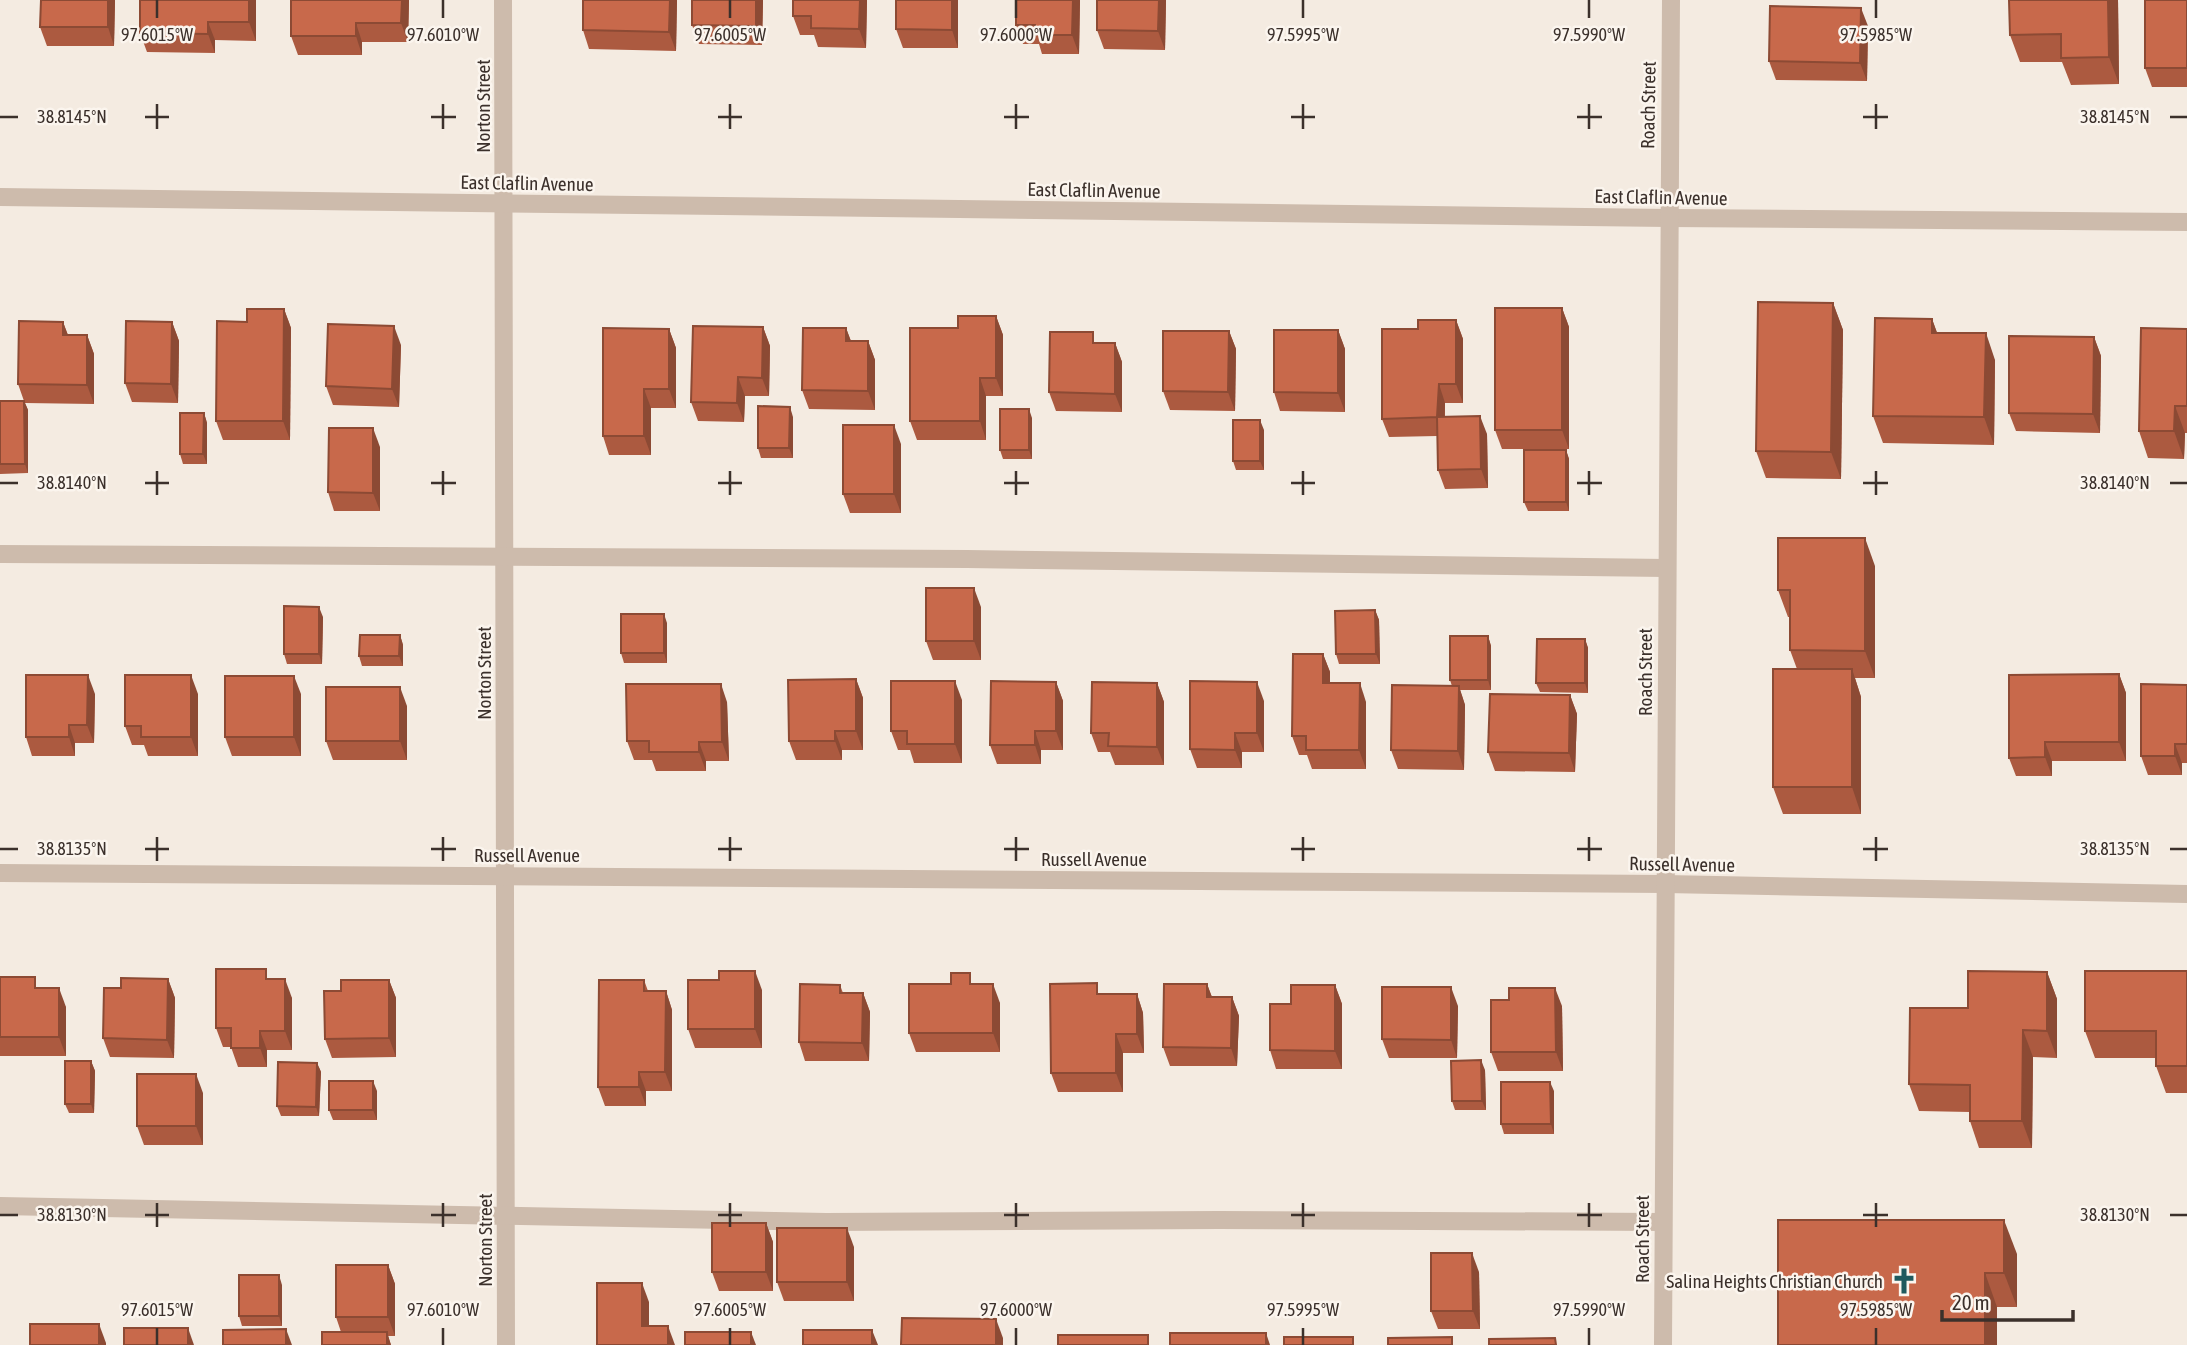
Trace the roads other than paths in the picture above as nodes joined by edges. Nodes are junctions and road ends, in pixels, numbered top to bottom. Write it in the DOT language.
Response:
graph roads {
  1 [pos="503,0"];
  2 [pos="1671,0"];
  3 [pos="0,197"];
  4 [pos="504,204"];
  5 [pos="1668,218"];
  6 [pos="2187,222"];
  7 [pos="0,554"];
  8 [pos="505,556"];
  9 [pos="1666,568"];
  10 [pos="0,873"];
  11 [pos="505,876"];
  12 [pos="1665,884"];
  13 [pos="2187,894"];
  14 [pos="0,1206"];
  15 [pos="506,1217"];
  16 [pos="1663,1222"];
  17 [pos="506,1345"];
  18 [pos="1662,1345"];
  1 -- 4 [label="street, Norton Street"];
  2 -- 5 [label="street, Roach Street"];
  3 -- 4 [label="street, East Claflin Avenue"];
  4 -- 5 [label="street, East Claflin Avenue"];
  4 -- 8 [label="street, Norton Street"];
  5 -- 6 [label="street, East Claflin Avenue"];
  5 -- 9 [label="street, Roach Street"];
  7 -- 8 [label="street"];
  8 -- 9 [label="street"];
  8 -- 11 [label="street, Norton Street"];
  9 -- 12 [label="street, Roach Street"];
  10 -- 11 [label="street, Russell Avenue"];
  11 -- 12 [label="street, Russell Avenue"];
  11 -- 15 [label="street, Norton Street"];
  12 -- 13 [label="street, Russell Avenue"];
  12 -- 16 [label="street, Roach Street"];
  14 -- 15 [label="street"];
  15 -- 16 [label="street"];
  15 -- 17 [label="street, Norton Street"];
  16 -- 18 [label="street, Roach Street"];
}
